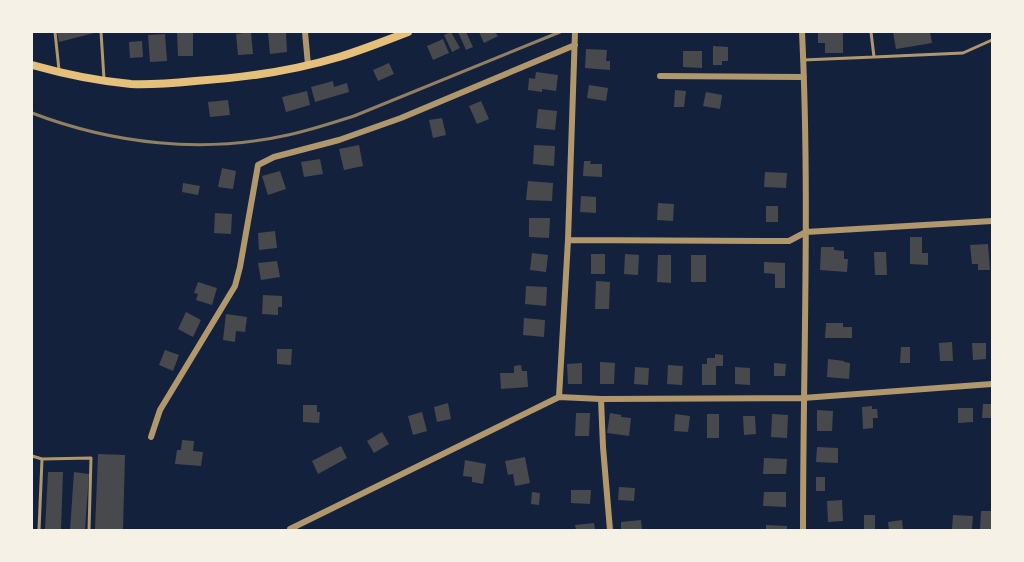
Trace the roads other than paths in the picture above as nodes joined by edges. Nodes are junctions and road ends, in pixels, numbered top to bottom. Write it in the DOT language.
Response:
graph roads {
  1 [pos="55,32"];
  2 [pos="102,32"];
  3 [pos="304,32"];
  4 [pos="408,32"];
  5 [pos="575,32"];
  6 [pos="802,32"];
  7 [pos="871,32"];
  8 [pos="993,40"];
  9 [pos="575,45"];
  10 [pos="874,57"];
  11 [pos="803,60"];
  12 [pos="32,65"];
  13 [pos="308,65"];
  14 [pos="59,72"];
  15 [pos="660,76"];
  16 [pos="804,77"];
  17 [pos="105,81"];
  18 [pos="993,221"];
  19 [pos="806,232"];
  20 [pos="568,240"];
  21 [pos="993,384"];
  22 [pos="559,397"];
  23 [pos="803,398"];
  24 [pos="601,399"];
  25 [pos="151,437"];
  26 [pos="32,456"];
  27 [pos="42,459"];
  28 [pos="290,529"];
  29 [pos="39,531"];
  30 [pos="89,531"];
  31 [pos="610,531"];
  32 [pos="803,531"];
  1 -- 14 [label="lane"];
  2 -- 17 [label="lane"];
  3 -- 13 [label="street"];
  4 -- 13 [label="main road"];
  5 -- 9 [label="street"];
  6 -- 11 [label="street"];
  7 -- 10 [label="lane"];
  8 -- 10 [label="lane"];
  9 -- 20 [label="street"];
  9 -- 25 [label="street"];
  10 -- 11 [label="lane"];
  11 -- 16 [label="street"];
  12 -- 14 [label="main road"];
  13 -- 17 [label="main road"];
  14 -- 17 [label="main road"];
  15 -- 16 [label="street"];
  16 -- 19 [label="street"];
  18 -- 19 [label="street"];
  19 -- 20 [label="street"];
  19 -- 23 [label="street"];
  20 -- 22 [label="street"];
  21 -- 23 [label="street"];
  22 -- 24 [label="street"];
  22 -- 28 [label="street"];
  23 -- 24 [label="street"];
  23 -- 32 [label="street"];
  24 -- 31 [label="street"];
  26 -- 27 [label="lane"];
  27 -- 29 [label="lane"];
  27 -- 30 [label="lane"];
}
